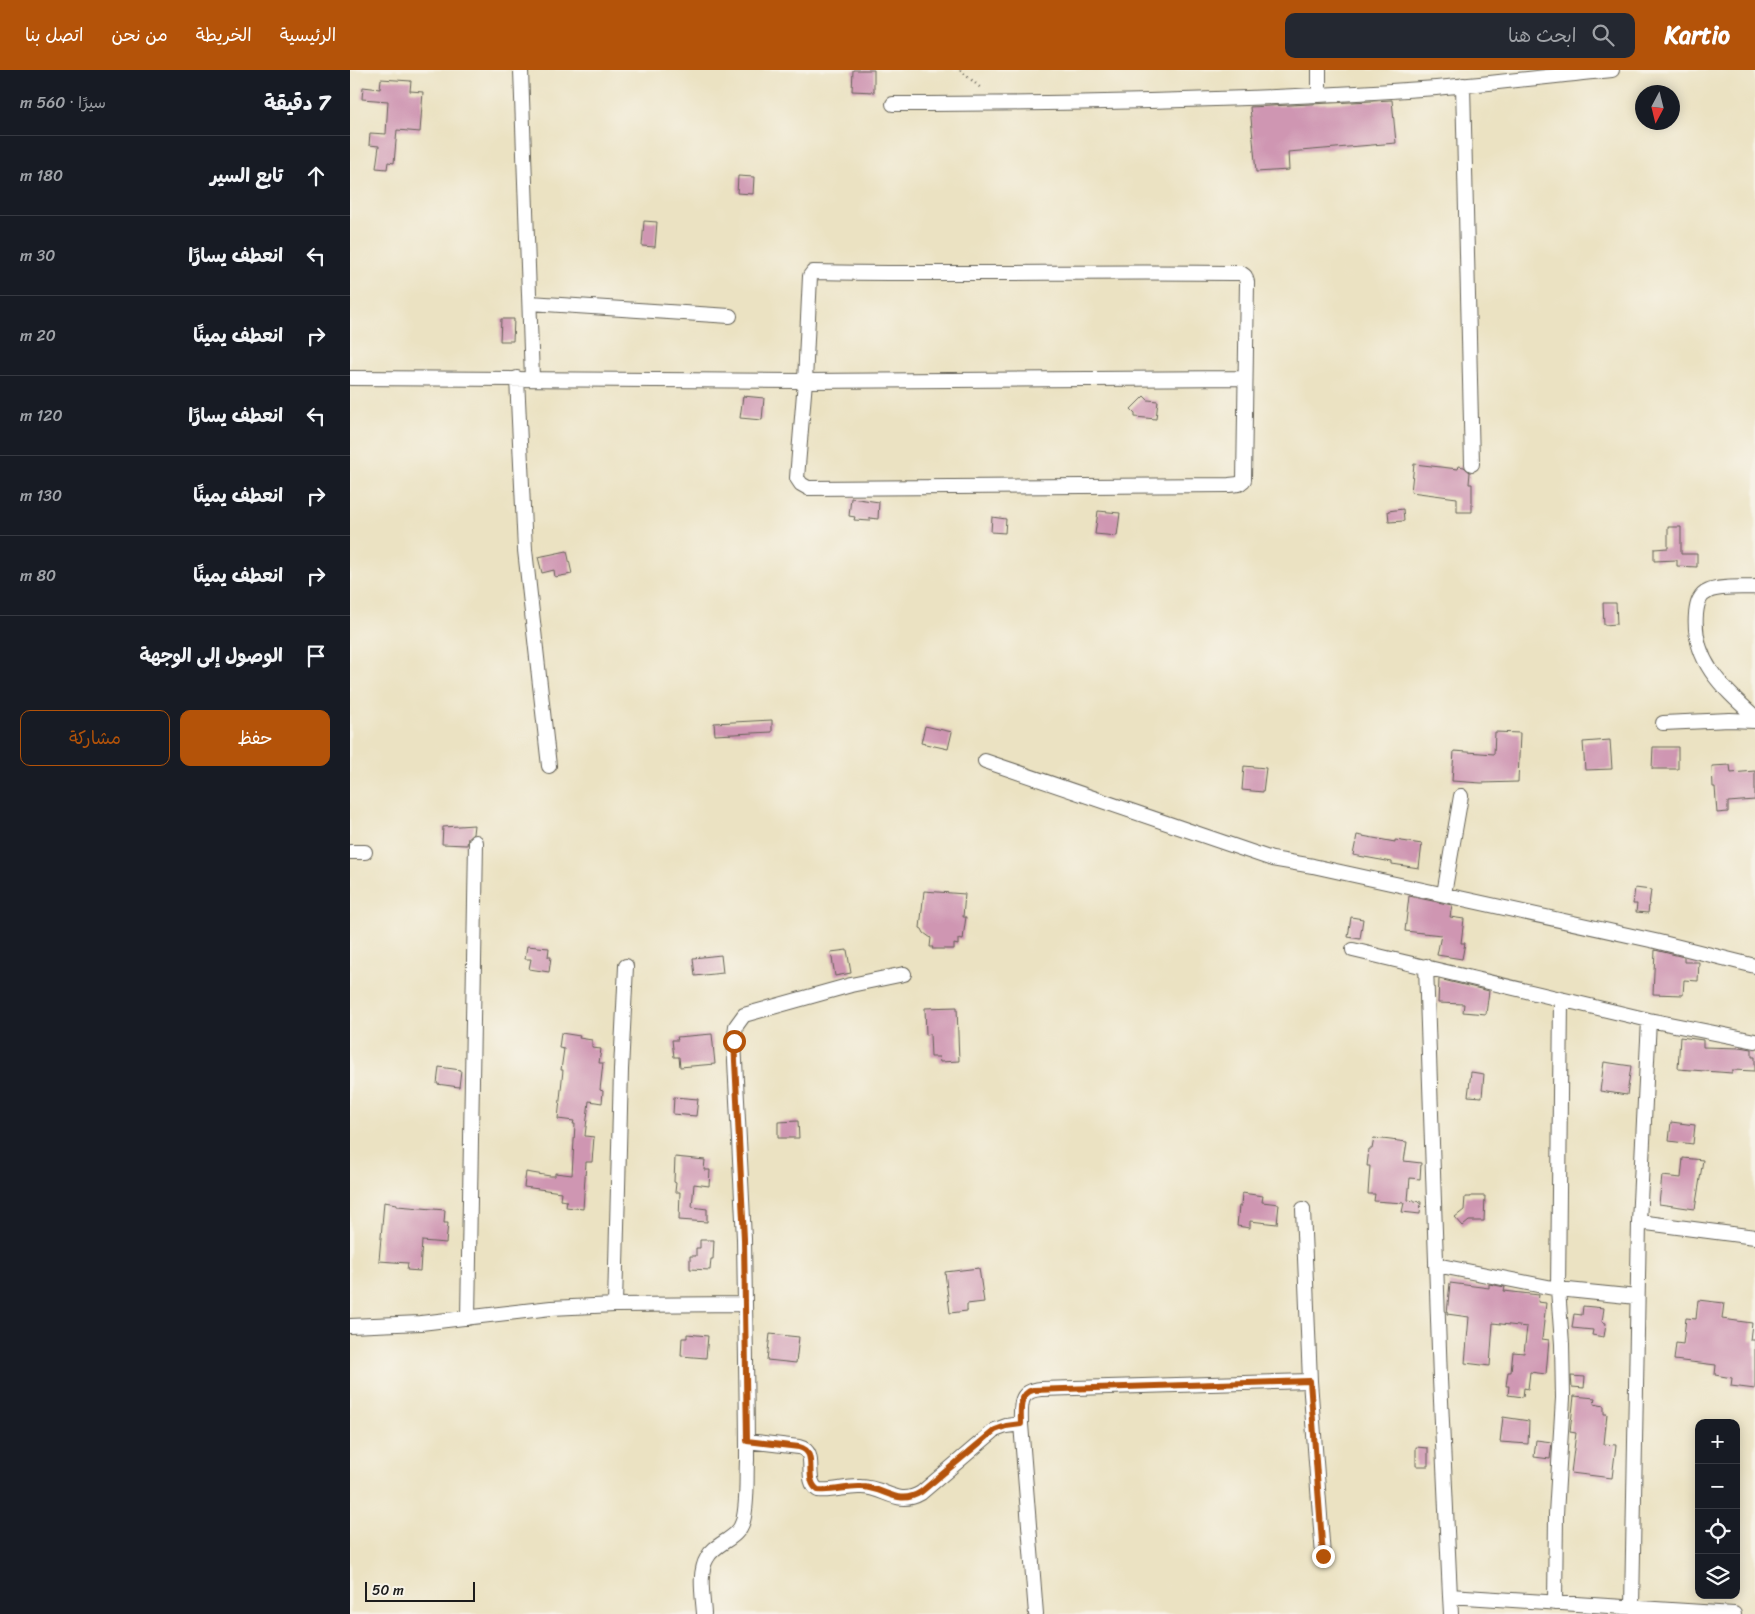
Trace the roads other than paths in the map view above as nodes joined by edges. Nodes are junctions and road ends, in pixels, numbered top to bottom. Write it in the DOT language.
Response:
graph roads {
  1 [pos="521,70"];
  2 [pos="1319,70"];
  3 [pos="1612,70"];
  4 [pos="1598,71"];
  5 [pos="1463,85"];
  6 [pos="1319,94"];
  7 [pos="893,104"];
  8 [pos="530,303"];
  9 [pos="730,316"];
  10 [pos="350,378"];
  11 [pos="516,378"];
  12 [pos="532,378"];
  13 [pos="1245,378"];
  14 [pos="805,381"];
  15 [pos="1472,464"];
  16 [pos="1755,587"];
  17 [pos="1755,717"];
  18 [pos="1755,721"];
  19 [pos="1663,723"];
  20 [pos="985,761"];
  21 [pos="549,766"];
  22 [pos="1461,796"];
  23 [pos="476,842"];
  24 [pos="350,852"];
  25 [pos="365,852"];
  26 [pos="1444,894"];
  27 [pos="1353,950"];
  28 [pos="626,966"];
  29 [pos="1426,966"];
  30 [pos="1755,966"];
  31 [pos="904,974"];
  32 [pos="1561,999"];
  33 [pos="1649,1020"];
  34 [pos="1755,1041"];
  35 [pos="1303,1208"];
  36 [pos="1639,1222"];
  37 [pos="1755,1237"];
  38 [pos="1436,1265"];
  39 [pos="1558,1289"];
  40 [pos="1637,1297"];
  41 [pos="745,1304"];
  42 [pos="615,1305"];
  43 [pos="468,1318"];
  44 [pos="350,1326"];
  45 [pos="1310,1381"];
  46 [pos="1021,1424"];
  47 [pos="747,1441"];
  48 [pos="1323,1556"];
  49 [pos="1450,1596"];
  50 [pos="1555,1603"];
  51 [pos="1632,1607"];
  52 [pos="704,1614"];
  53 [pos="1036,1614"];
  54 [pos="1451,1614"];
  55 [pos="1734,1614"];
  1 -- 8 [label="street"];
  2 -- 6 [label="street"];
  3 -- 4 [label="street"];
  4 -- 5 [label="street"];
  5 -- 6 [label="street"];
  5 -- 15 [label="street"];
  6 -- 7 [label="street"];
  8 -- 9 [label="street"];
  8 -- 12 [label="street"];
  10 -- 11 [label="street"];
  11 -- 12 [label="street"];
  11 -- 21 [label="street"];
  12 -- 14 [label="street"];
  13 -- 14 [label="street"];
  13 -- 14 [label="street"];
  13 -- 14 [label="street"];
  16 -- 17 [label="street"];
  18 -- 19 [label="street"];
  20 -- 26 [label="street"];
  22 -- 26 [label="street"];
  23 -- 43 [label="street"];
  24 -- 25 [label="street"];
  26 -- 30 [label="street"];
  27 -- 29 [label="street"];
  28 -- 42 [label="street"];
  29 -- 32 [label="street"];
  29 -- 38 [label="street"];
  31 -- 41 [label="street"];
  32 -- 33 [label="street"];
  32 -- 39 [label="street"];
  33 -- 34 [label="street"];
  33 -- 36 [label="street"];
  35 -- 45 [label="street"];
  36 -- 37 [label="street"];
  36 -- 40 [label="street"];
  38 -- 39 [label="street"];
  38 -- 49 [label="street"];
  39 -- 40 [label="street"];
  39 -- 50 [label="street"];
  40 -- 51 [label="street"];
  41 -- 42 [label="street"];
  41 -- 47 [label="street"];
  42 -- 43 [label="street"];
  43 -- 44 [label="street"];
  45 -- 46 [label="street"];
  45 -- 48 [label="street"];
  46 -- 47 [label="street"];
  46 -- 53 [label="street"];
  47 -- 52 [label="street"];
  49 -- 50 [label="street"];
  49 -- 54 [label="street"];
  50 -- 51 [label="street"];
  51 -- 55 [label="street"];
}
